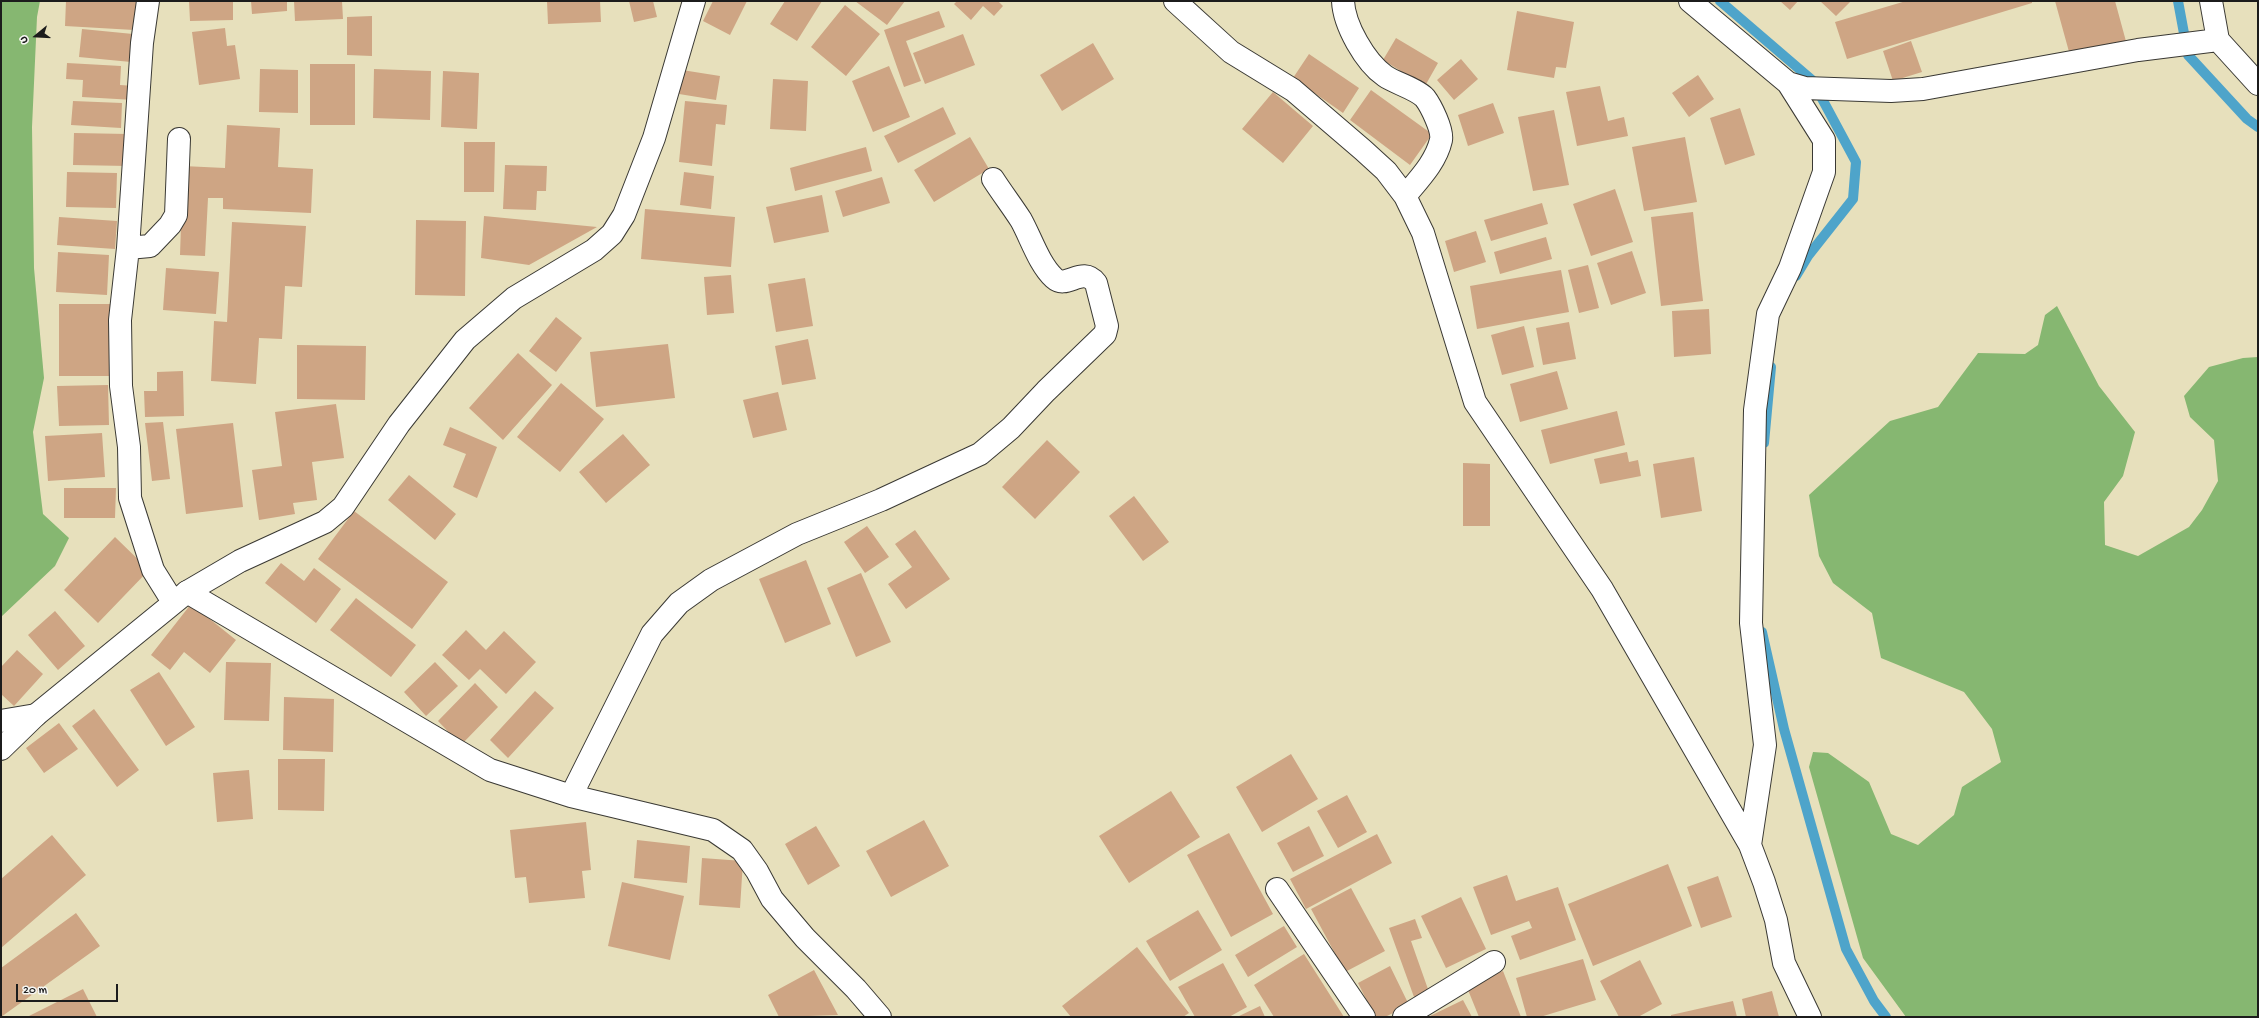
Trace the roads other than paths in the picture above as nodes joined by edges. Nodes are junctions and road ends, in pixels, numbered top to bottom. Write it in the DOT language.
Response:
graph roads {
  1 [pos="148,1"];
  2 [pos="694,1"];
  3 [pos="1175,1"];
  4 [pos="1343,1"];
  5 [pos="1690,1"];
  6 [pos="2211,1"];
  7 [pos="2210,41"];
  8 [pos="2258,84"];
  9 [pos="1797,86"];
  10 [pos="179,139"];
  11 [pos="993,179"];
  12 [pos="1405,196"];
  13 [pos="128,248"];
  14 [pos="180,597"];
  15 [pos="36,715"];
  16 [pos="1,720"];
  17 [pos="1,749"];
  18 [pos="572,796"];
  19 [pos="1750,845"];
  20 [pos="1277,889"];
  21 [pos="1494,962"];
  22 [pos="880,1017"];
  23 [pos="1364,1017"];
  24 [pos="1404,1017"];
  25 [pos="1810,1017"];
  1 -- 13 [label="street"];
  2 -- 14 [label="street"];
  3 -- 12 [label="street"];
  4 -- 12 [label="street"];
  5 -- 9 [label="street"];
  6 -- 7 [label="street"];
  7 -- 8 [label="street"];
  7 -- 9 [label="street"];
  9 -- 19 [label="street"];
  10 -- 13 [label="street"];
  11 -- 18 [label="street"];
  12 -- 19 [label="street"];
  13 -- 14 [label="street"];
  14 -- 15 [label="street"];
  14 -- 18 [label="street"];
  15 -- 16 [label="street"];
  15 -- 17 [label="street"];
  18 -- 22 [label="street"];
  19 -- 25 [label="street"];
  20 -- 23 [label="street"];
  21 -- 24 [label="street"];
}
